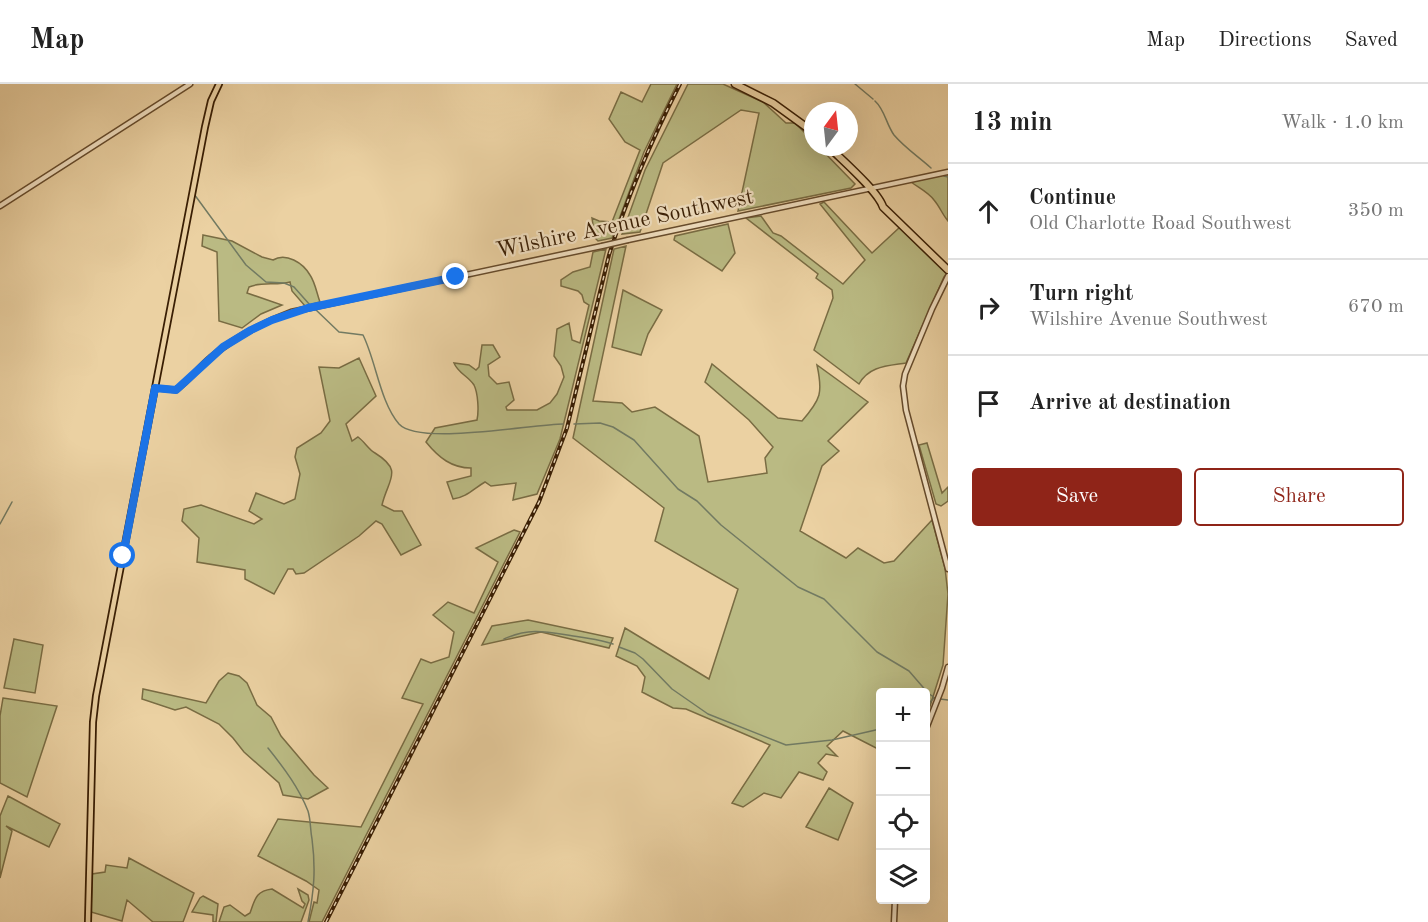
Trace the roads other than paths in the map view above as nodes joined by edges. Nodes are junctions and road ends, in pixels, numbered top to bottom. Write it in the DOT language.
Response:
graph roads {
  1 [pos="190,84"];
  2 [pos="219,84"];
  3 [pos="735,84"];
  4 [pos="804,125"];
  5 [pos="838,156"];
  6 [pos="948,172"];
  7 [pos="871,190"];
  8 [pos="882,202"];
  9 [pos="0,206"];
  10 [pos="948,265"];
  11 [pos="948,270"];
  12 [pos="948,276"];
  13 [pos="155,388"];
  14 [pos="948,569"];
  15 [pos="948,667"];
  16 [pos="930,719"];
  17 [pos="895,904"];
  18 [pos="88,922"];
  19 [pos="894,922"];
  1 -- 9 [label="street"];
  2 -- 13 [label="main road"];
  3 -- 4 [label="highway"];
  5 -- 7 [label="highway"];
  6 -- 7 [label="street, Wilshire Avenue Southwest"];
  7 -- 8 [label="highway"];
  7 -- 13 [label="street, Wilshire Avenue Southwest, bridge"];
  8 -- 10 [label="highway"];
  8 -- 11 [label="highway"];
  12 -- 14 [label="street"];
  13 -- 18 [label="main road"];
  15 -- 16 [label="street"];
  17 -- 19 [label="street"];
}
